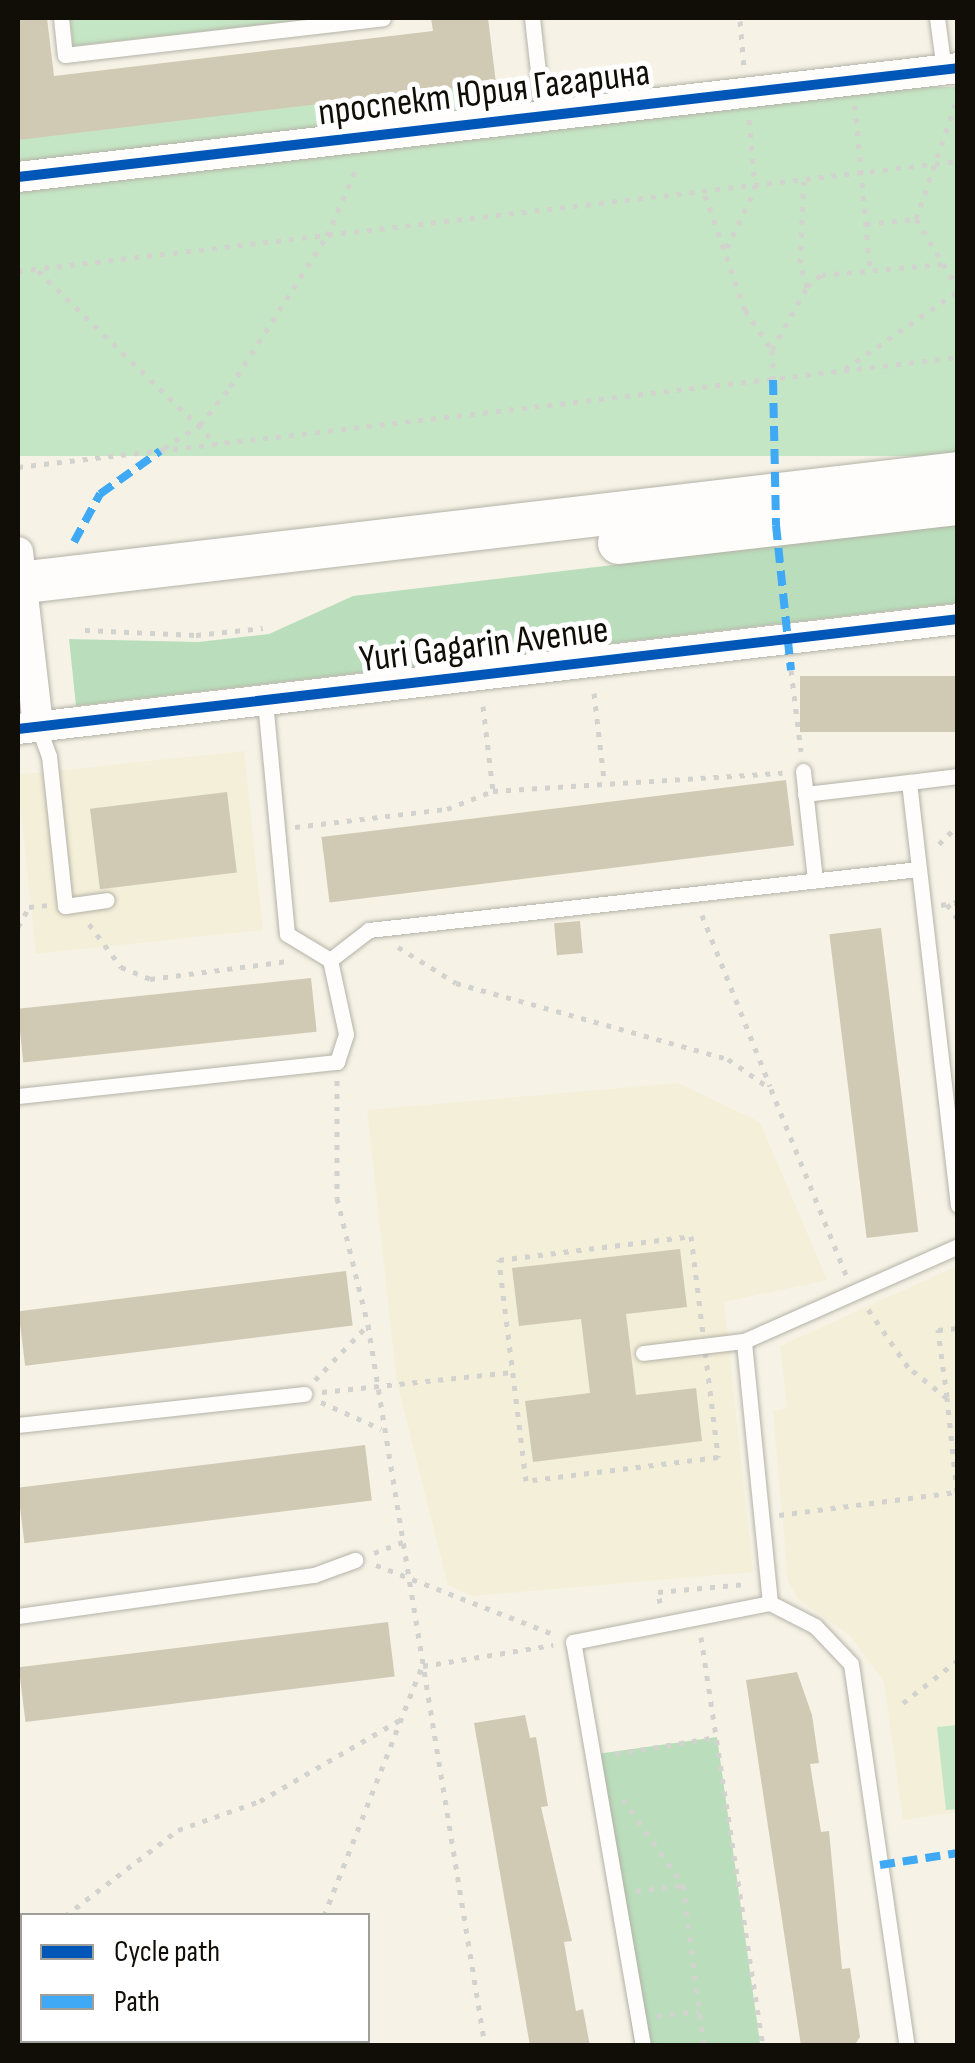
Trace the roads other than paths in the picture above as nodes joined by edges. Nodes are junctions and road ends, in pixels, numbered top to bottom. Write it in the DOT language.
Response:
graph roads {
  1 [pos="60,18"];
  2 [pos="384,18"];
  3 [pos="532,18"];
  4 [pos="937,18"];
  5 [pos="953,78"];
  6 [pos="543,116"];
  7 [pos="18,177"];
  8 [pos="958,473"];
  9 [pos="958,504"];
  10 [pos="20,588"];
  11 [pos="958,619"];
  12 [pos="265,700"];
  13 [pos="28,728"];
  14 [pos="803,771"];
  15 [pos="958,776"];
  16 [pos="909,782"];
  17 [pos="806,794"];
  18 [pos="919,869"];
  19 [pos="815,880"];
  20 [pos="107,900"];
  21 [pos="330,960"];
  22 [pos="18,1096"];
  23 [pos="958,1206"];
  24 [pos="958,1246"];
  25 [pos="744,1341"];
  26 [pos="643,1353"];
  27 [pos="304,1394"];
  28 [pos="18,1425"];
  29 [pos="356,1560"];
  30 [pos="770,1603"];
  31 [pos="18,1616"];
  32 [pos="643,2046"];
  33 [pos="907,2046"];
  1 -- 2 [label="lane"];
  3 -- 6 [label="lane"];
  4 -- 5 [label="lane"];
  5 -- 6 [label="street, проспект Юрия Гагарина"];
  6 -- 7 [label="street, проспект Юрия Гагарина"];
  8 -- 10 [label="main road"];
  9 -- 10 [label="main road"];
  10 -- 13 [label="street"];
  11 -- 12 [label="street, Yuri Gagarin Avenue"];
  12 -- 13 [label="street, Yuri Gagarin Avenue"];
  12 -- 21 [label="lane"];
  13 -- 20 [label="lane"];
  14 -- 17 [label="lane"];
  15 -- 16 [label="lane"];
  16 -- 17 [label="lane"];
  16 -- 18 [label="lane"];
  17 -- 19 [label="lane"];
  18 -- 19 [label="lane"];
  18 -- 23 [label="lane"];
  19 -- 21 [label="lane"];
  21 -- 22 [label="lane"];
  24 -- 25 [label="lane"];
  25 -- 26 [label="lane"];
  25 -- 30 [label="lane"];
  27 -- 28 [label="lane"];
  29 -- 31 [label="lane"];
  30 -- 32 [label="lane"];
  30 -- 33 [label="lane"];
}
